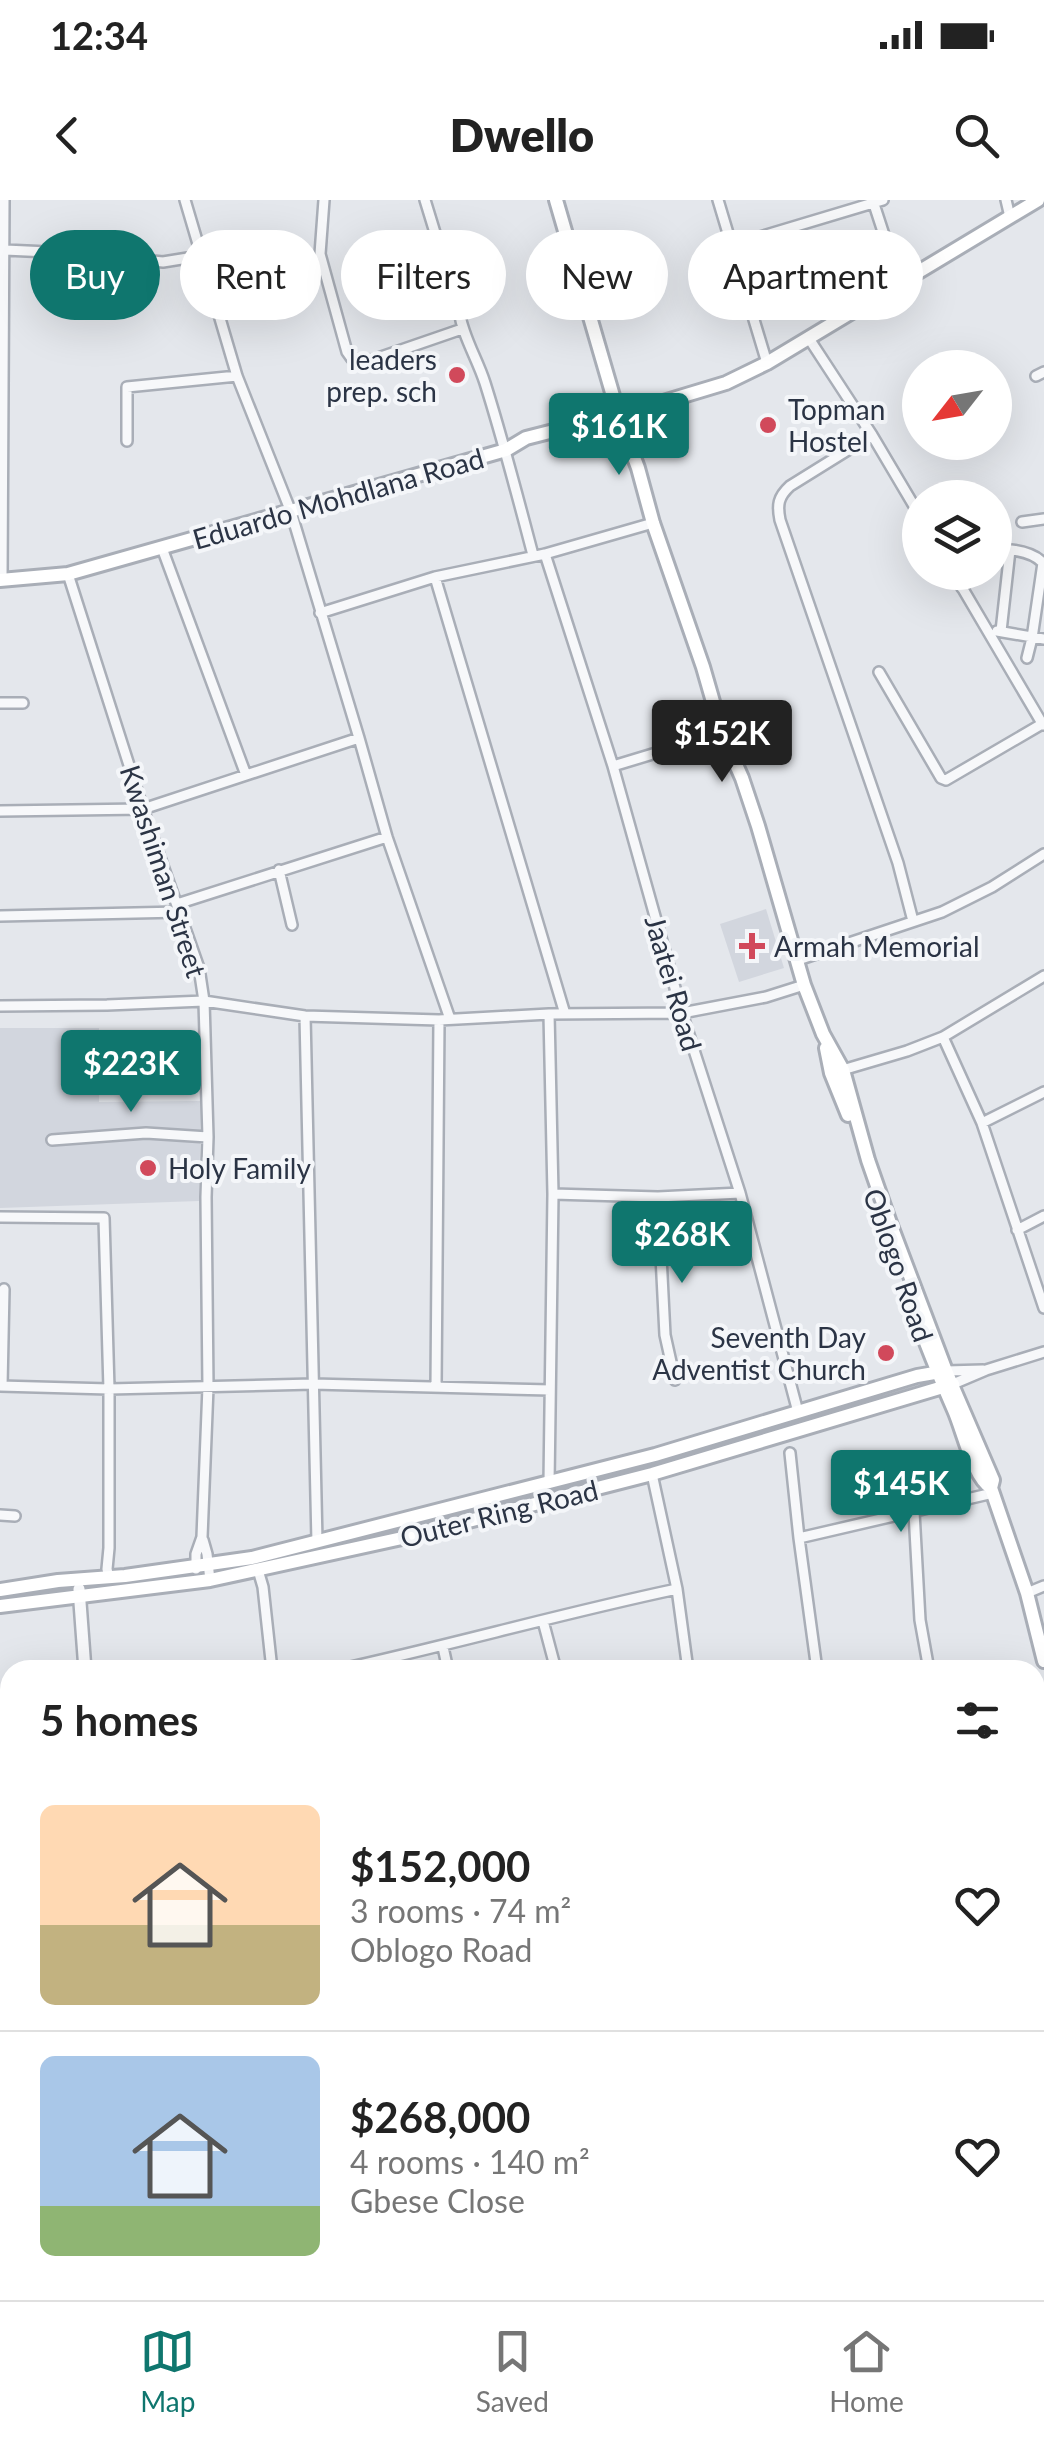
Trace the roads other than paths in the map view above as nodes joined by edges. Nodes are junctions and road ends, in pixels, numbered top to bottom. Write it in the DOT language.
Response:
graph roads {
  1 [pos="4,200"];
  2 [pos="185,200"];
  3 [pos="324,200"];
  4 [pos="425,200"];
  5 [pos="556,200"];
  6 [pos="718,200"];
  7 [pos="1006,200"];
  8 [pos="1038,200"];
  9 [pos="876,201"];
  10 [pos="1010,217"];
  11 [pos="193,230"];
  12 [pos="728,230"];
  13 [pos="782,230"];
  14 [pos="884,230"];
  15 [pos="5,250"];
  16 [pos="180,259"];
  17 [pos="1,263"];
  18 [pos="923,270"];
  19 [pos="221,320"];
  20 [pos="755,320"];
  21 [pos="836,320"];
  22 [pos="462,329"];
  23 [pos="808,336"];
  24 [pos="767,363"];
  25 [pos="237,376"];
  26 [pos="620,420"];
  27 [pos="872,435"];
  28 [pos="127,441"];
  29 [pos="506,450"];
  30 [pos="1,480"];
  31 [pos="902,486"];
  32 [pos="291,512"];
  33 [pos="1044,519"];
  34 [pos="1022,522"];
  35 [pos="653,524"];
  36 [pos="162,548"];
  37 [pos="1012,550"];
  38 [pos="539,555"];
  39 [pos="68,574"];
  40 [pos="436,577"];
  41 [pos="1,580"];
  42 [pos="963,590"];
  43 [pos="1005,590"];
  44 [pos="320,613"];
  45 [pos="986,629"];
  46 [pos="1000,632"];
  47 [pos="1032,638"];
  48 [pos="1044,639"];
  49 [pos="1027,658"];
  50 [pos="879,672"];
  51 [pos="0,702"];
  52 [pos="23,703"];
  53 [pos="1043,726"];
  54 [pos="722,733"];
  55 [pos="360,738"];
  56 [pos="613,766"];
  57 [pos="246,775"];
  58 [pos="144,808"];
  59 [pos="0,811"];
  60 [pos="386,837"];
  61 [pos="1044,854"];
  62 [pos="278,870"];
  63 [pos="178,908"];
  64 [pos="0,916"];
  65 [pos="913,921"];
  66 [pos="292,924"];
  67 [pos="798,960"];
  68 [pos="1044,976"];
  69 [pos="804,985"];
  70 [pos="204,1001"];
  71 [pos="0,1006"];
  72 [pos="682,1013"];
  73 [pos="549,1014"];
  74 [pos="565,1014"];
  75 [pos="305,1016"];
  76 [pos="450,1019"];
  77 [pos="439,1020"];
  78 [pos="943,1037"];
  79 [pos="837,1071"];
  80 [pos="1044,1092"];
  81 [pos="982,1123"];
  82 [pos="208,1137"];
  83 [pos="52,1140"];
  84 [pos="740,1193"];
  85 [pos="553,1194"];
  86 [pos="658,1197"];
  87 [pos="1044,1216"];
  88 [pos="0,1217"];
  89 [pos="1017,1230"];
  90 [pos="4,1289"];
  91 [pos="1044,1308"];
  92 [pos="1044,1352"];
  93 [pos="945,1378"];
  94 [pos="675,1380"];
  95 [pos="313,1384"];
  96 [pos="1,1386"];
  97 [pos="208,1387"];
  98 [pos="436,1387"];
  99 [pos="110,1389"];
  100 [pos="550,1390"];
  101 [pos="798,1412"];
  102 [pos="790,1452"];
  103 [pos="652,1474"];
  104 [pos="549,1483"];
  105 [pos="992,1491"];
  106 [pos="914,1512"];
  107 [pos="0,1515"];
  108 [pos="16,1516"];
  109 [pos="799,1538"];
  110 [pos="317,1542"];
  111 [pos="202,1565"];
  112 [pos="258,1570"];
  113 [pos="108,1578"];
  114 [pos="78,1580"];
  115 [pos="203,1581"];
  116 [pos="1044,1586"];
  117 [pos="676,1589"];
  118 [pos="0,1590"];
  119 [pos="1027,1593"];
  120 [pos="80,1597"];
  121 [pos="0,1606"];
  122 [pos="543,1621"];
  123 [pos="443,1647"];
  124 [pos="83,1660"];
  125 [pos="271,1660"];
  126 [pos="383,1660"];
  127 [pos="446,1660"];
  128 [pos="553,1660"];
  129 [pos="687,1660"];
  130 [pos="816,1660"];
  131 [pos="927,1660"];
  132 [pos="1044,1660"];
  1 -- 15 [label="street"];
  2 -- 11 [label="street"];
  3 -- 22 [label="street"];
  4 -- 22 [label="street, Jaatei Road"];
  5 -- 26 [label="main road, Oblogo Road"];
  6 -- 12 [label="street"];
  7 -- 10 [label="street"];
  8 -- 10 [label="main road, Eduardo Mohdlana Road"];
  9 -- 13 [label="street"];
  9 -- 14 [label="street"];
  10 -- 18 [label="main road, Eduardo Mohdlana Road"];
  15 -- 16 [label="street"];
  15 -- 17 [label="street"];
  17 -- 30 [label="street"];
  19 -- 25 [label="street"];
  20 -- 24 [label="street"];
  21 -- 23 [label="main road, Eduardo Mohdlana Road"];
  22 -- 29 [label="street, Jaatei Road"];
  23 -- 24 [label="main road, Eduardo Mohdlana Road"];
  23 -- 27 [label="street"];
  24 -- 26 [label="main road, Eduardo Mohdlana Road"];
  25 -- 28 [label="street"];
  25 -- 32 [label="street"];
  26 -- 29 [label="main road, Eduardo Mohdlana Road"];
  26 -- 35 [label="main road, Oblogo Road"];
  27 -- 31 [label="street"];
  27 -- 65 [label="street"];
  29 -- 32 [label="main road, Eduardo Mohdlana Road"];
  29 -- 38 [label="street, Jaatei Road"];
  30 -- 41 [label="street"];
  32 -- 36 [label="main road, Eduardo Mohdlana Road"];
  32 -- 44 [label="street"];
  33 -- 34 [label="street"];
  35 -- 38 [label="street"];
  35 -- 54 [label="main road, Oblogo Road"];
  36 -- 39 [label="main road, Eduardo Mohdlana Road"];
  36 -- 57 [label="street"];
  37 -- 47 [label="street"];
  38 -- 40 [label="street"];
  38 -- 56 [label="street, Jaatei Road"];
  39 -- 41 [label="main road, Eduardo Mohdlana Road"];
  39 -- 58 [label="street, Kwashiman Street"];
  40 -- 44 [label="street"];
  40 -- 74 [label="street"];
  42 -- 45 [label="street"];
  43 -- 46 [label="street"];
  44 -- 55 [label="street"];
  45 -- 46 [label="street"];
  45 -- 53 [label="street"];
  46 -- 47 [label="street"];
  47 -- 48 [label="street"];
  47 -- 49 [label="street"];
  50 -- 53 [label="street"];
  51 -- 52 [label="street"];
  54 -- 56 [label="street"];
  54 -- 67 [label="main road, Oblogo Road"];
  55 -- 57 [label="street"];
  55 -- 60 [label="street"];
  56 -- 72 [label="street, Jaatei Road"];
  57 -- 58 [label="street"];
  58 -- 59 [label="street"];
  58 -- 63 [label="street, Kwashiman Street"];
  60 -- 62 [label="street"];
  60 -- 76 [label="street"];
  61 -- 65 [label="street"];
  62 -- 63 [label="street"];
  62 -- 66 [label="street"];
  63 -- 64 [label="street"];
  63 -- 70 [label="street, Kwashiman Street"];
  65 -- 67 [label="street"];
  67 -- 69 [label="main road, Oblogo Road"];
  68 -- 78 [label="street"];
  69 -- 72 [label="street"];
  69 -- 79 [label="main road, Oblogo Road"];
  70 -- 71 [label="street"];
  70 -- 75 [label="street"];
  70 -- 82 [label="street, Kwashiman Street"];
  72 -- 74 [label="street"];
  72 -- 84 [label="street, Jaatei Road"];
  73 -- 74 [label="street"];
  73 -- 76 [label="street"];
  73 -- 85 [label="street"];
  75 -- 77 [label="street"];
  75 -- 95 [label="street"];
  76 -- 77 [label="street"];
  77 -- 98 [label="street"];
  78 -- 79 [label="street"];
  78 -- 81 [label="street"];
  79 -- 93 [label="main road, Oblogo Road"];
  80 -- 81 [label="street"];
  81 -- 89 [label="street"];
  82 -- 83 [label="street"];
  82 -- 97 [label="street, Kwashiman Street"];
  84 -- 86 [label="street"];
  84 -- 101 [label="street, Jaatei Road"];
  85 -- 86 [label="street"];
  85 -- 100 [label="street"];
  86 -- 94 [label="street"];
  87 -- 89 [label="street"];
  88 -- 99 [label="street"];
  89 -- 91 [label="street"];
  90 -- 96 [label="street"];
  92 -- 93 [label="street, Outer Ring Road"];
  93 -- 101 [label="main road, Outer Ring Road"];
  93 -- 103 [label="main road, Outer Ring Road"];
  93 -- 105 [label="main road, Oblogo Road"];
  95 -- 97 [label="street"];
  95 -- 98 [label="street"];
  95 -- 110 [label="street"];
  96 -- 99 [label="street"];
  97 -- 99 [label="street"];
  97 -- 111 [label="street, Kwashiman Street"];
  98 -- 100 [label="street"];
  99 -- 113 [label="street"];
  100 -- 104 [label="street"];
  101 -- 104 [label="main road, Outer Ring Road"];
  102 -- 109 [label="street"];
  103 -- 112 [label="main road, Outer Ring Road"];
  103 -- 117 [label="street"];
  104 -- 110 [label="main road, Outer Ring Road"];
  105 -- 106 [label="street"];
  105 -- 119 [label="main road, Oblogo Road"];
  106 -- 109 [label="street"];
  106 -- 131 [label="street"];
  107 -- 108 [label="street"];
  109 -- 130 [label="street"];
  110 -- 111 [label="main road, Outer Ring Road"];
  111 -- 113 [label="main road, Outer Ring Road"];
  111 -- 115 [label="street, Kwashiman Street"];
  112 -- 115 [label="main road, Outer Ring Road"];
  112 -- 125 [label="street"];
  113 -- 114 [label="main road, Outer Ring Road"];
  114 -- 118 [label="main road, Outer Ring Road"];
  114 -- 120 [label="street"];
  115 -- 120 [label="main road, Outer Ring Road"];
  116 -- 119 [label="street"];
  117 -- 122 [label="street"];
  117 -- 129 [label="street"];
  119 -- 132 [label="main road, Oblogo Road"];
  120 -- 121 [label="main road, Outer Ring Road"];
  120 -- 124 [label="street"];
  122 -- 123 [label="street"];
  122 -- 128 [label="street"];
  123 -- 126 [label="street"];
  123 -- 127 [label="street"];
}
